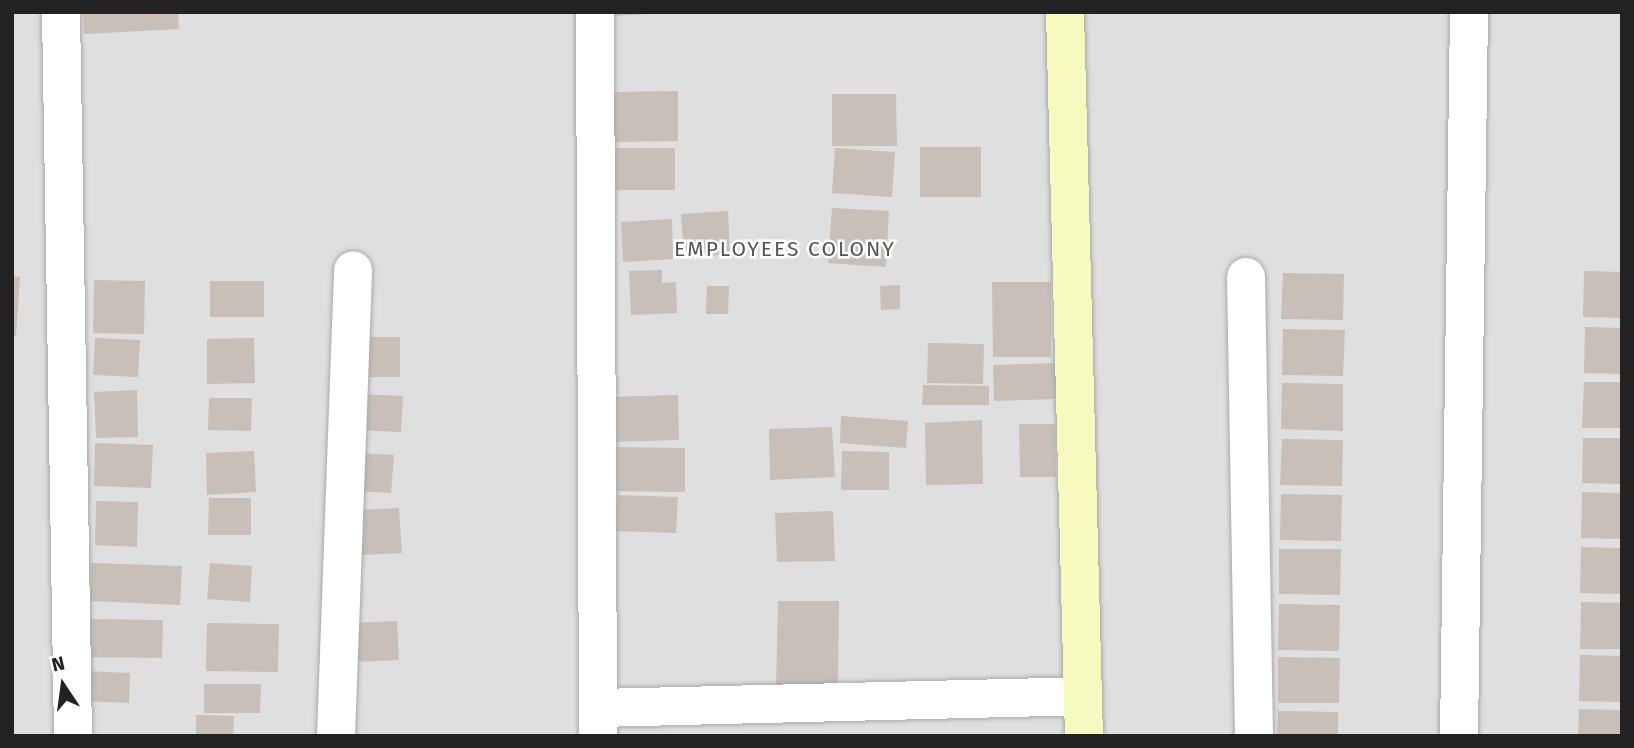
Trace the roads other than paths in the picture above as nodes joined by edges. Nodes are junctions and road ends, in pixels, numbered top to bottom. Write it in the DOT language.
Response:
graph roads {
  1 [pos="61,12"];
  2 [pos="595,12"];
  3 [pos="1065,12"];
  4 [pos="1469,12"];
  5 [pos="353,270"];
  6 [pos="1246,277"];
  7 [pos="1082,696"];
  8 [pos="599,722"];
  9 [pos="73,736"];
  10 [pos="335,736"];
  11 [pos="1084,736"];
  12 [pos="1254,736"];
  13 [pos="1459,736"];
  1 -- 9 [label="street"];
  2 -- 8 [label="street"];
  3 -- 7 [label="main road"];
  4 -- 13 [label="street"];
  5 -- 10 [label="street"];
  6 -- 12 [label="street"];
  7 -- 8 [label="street"];
  7 -- 11 [label="main road"];
}
